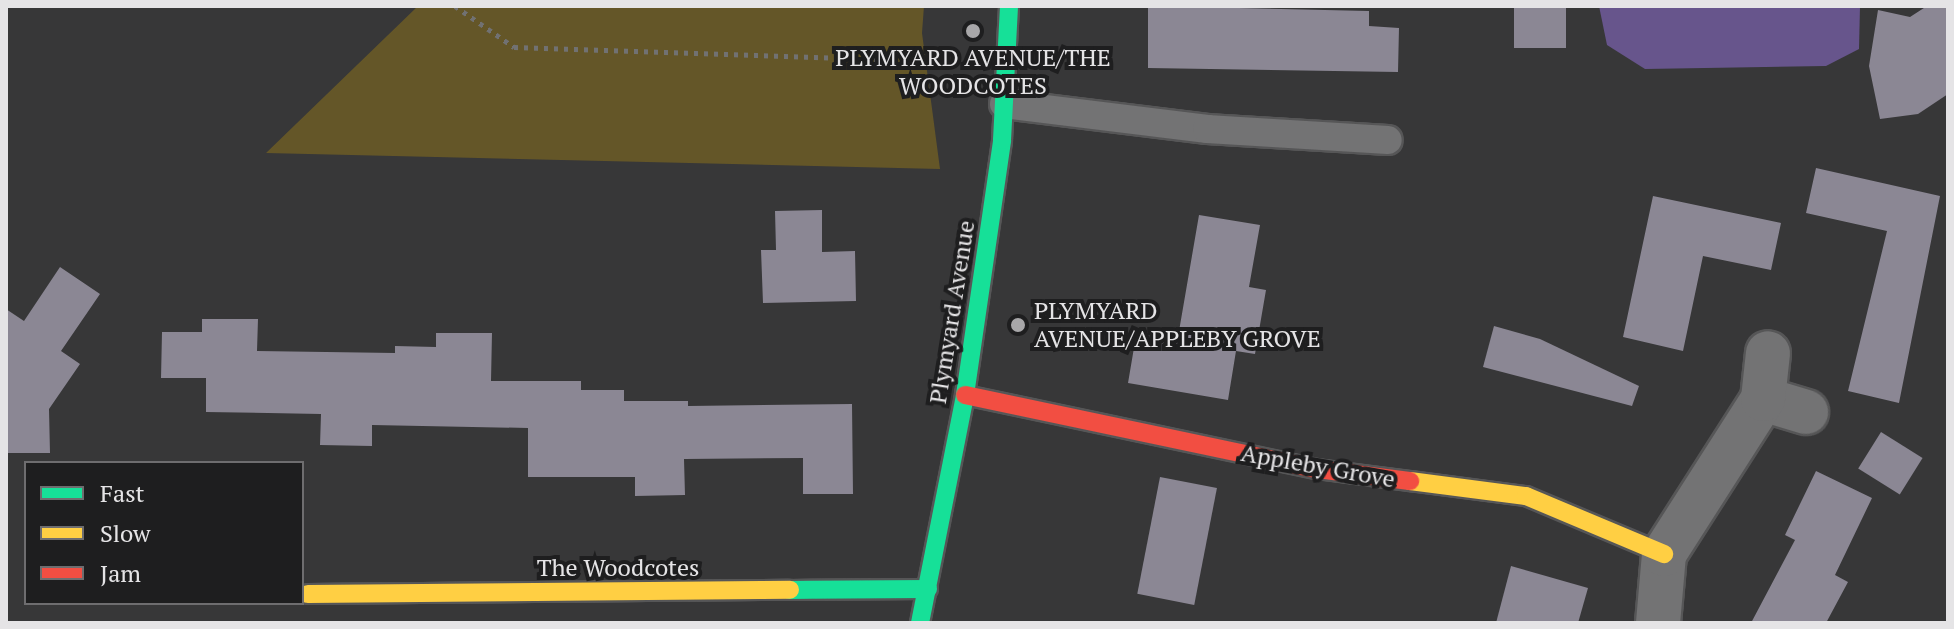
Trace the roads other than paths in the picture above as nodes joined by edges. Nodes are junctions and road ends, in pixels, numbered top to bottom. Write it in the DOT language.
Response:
graph roads {
  1 [pos="1009,6"];
  2 [pos="1004,104"];
  3 [pos="1388,140"];
  4 [pos="1768,353"];
  5 [pos="965,395"];
  6 [pos="1763,399"];
  7 [pos="1806,412"];
  8 [pos="1664,554"];
  9 [pos="928,589"];
  10 [pos="308,594"];
  11 [pos="920,623"];
  12 [pos="1658,623"];
  1 -- 2 [label="street, Plymyard Avenue"];
  2 -- 3 [label="lane"];
  2 -- 5 [label="street, Plymyard Avenue"];
  4 -- 6 [label="street"];
  5 -- 8 [label="street, Appleby Grove"];
  5 -- 9 [label="street, Plymyard Avenue"];
  6 -- 7 [label="street"];
  6 -- 8 [label="street"];
  8 -- 12 [label="street"];
  9 -- 10 [label="street, The Woodcotes"];
  9 -- 11 [label="street, Plymyard Avenue"];
}
